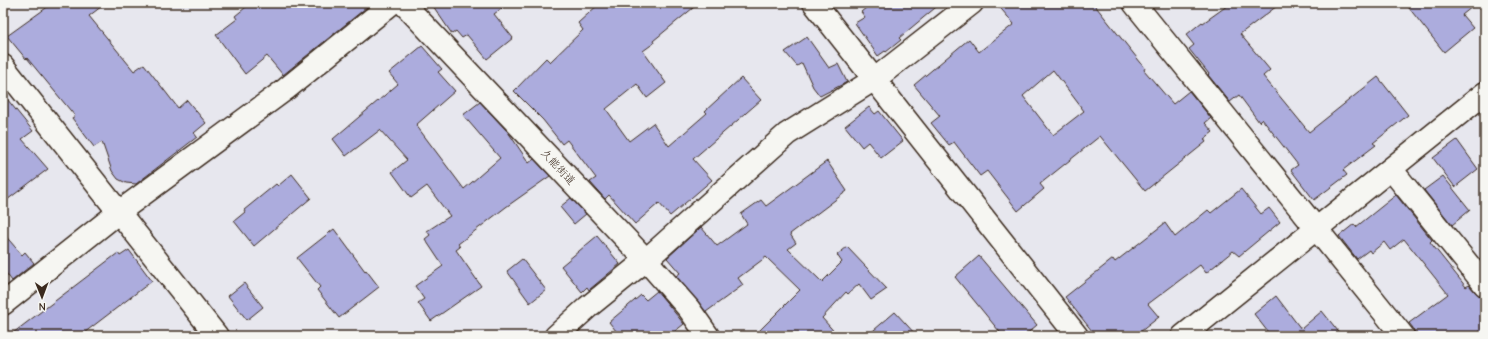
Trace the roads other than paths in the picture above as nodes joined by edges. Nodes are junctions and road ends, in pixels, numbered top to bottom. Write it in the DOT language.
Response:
graph roads {
  1 [pos="392,3"];
  2 [pos="403,3"];
  3 [pos="814,3"];
  4 [pos="972,3"];
  5 [pos="1134,3"];
  6 [pos="3,66"];
  7 [pos="875,80"];
  8 [pos="1485,93"];
  9 [pos="1391,169"];
  10 [pos="119,212"];
  11 [pos="1317,230"];
  12 [pos="646,260"];
  13 [pos="1485,285"];
  14 [pos="3,304"];
  15 [pos="217,336"];
  16 [pos="556,336"];
  17 [pos="708,336"];
  18 [pos="1077,336"];
  19 [pos="1183,336"];
  20 [pos="1403,336"];
  1 -- 10 [label="street"];
  2 -- 12 [label="street, 久能街道"];
  3 -- 7 [label="street"];
  4 -- 7 [label="street"];
  5 -- 11 [label="street"];
  6 -- 10 [label="street"];
  7 -- 12 [label="street"];
  7 -- 18 [label="street"];
  8 -- 9 [label="street"];
  9 -- 11 [label="street"];
  9 -- 13 [label="street"];
  10 -- 14 [label="street"];
  10 -- 15 [label="street"];
  11 -- 19 [label="street"];
  11 -- 20 [label="street"];
  12 -- 16 [label="street"];
  12 -- 17 [label="street, 久能街道"];
}
